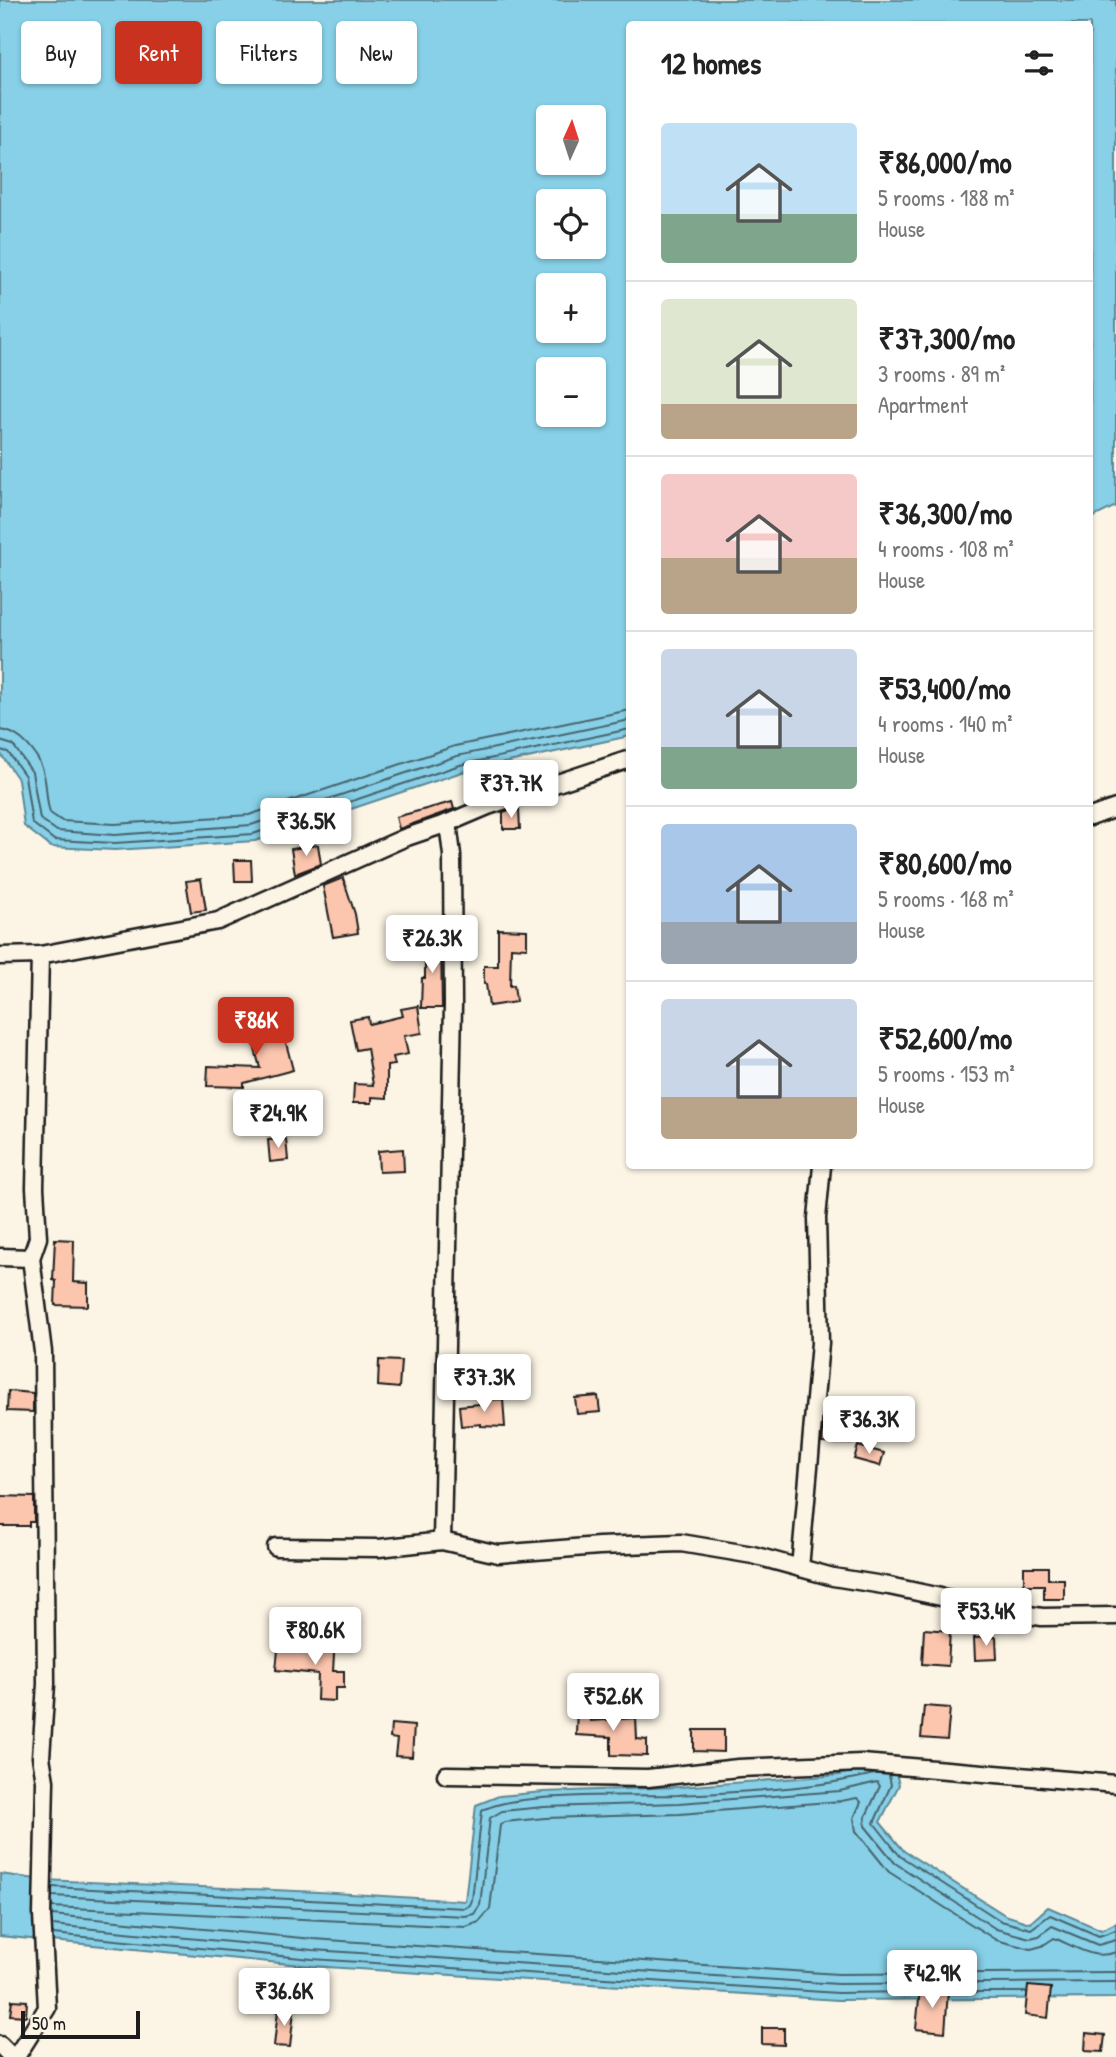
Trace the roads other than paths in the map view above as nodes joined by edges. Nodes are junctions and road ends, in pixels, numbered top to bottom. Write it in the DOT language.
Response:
graph roads {
  1 [pos="626,760"];
  2 [pos="1116,808"];
  3 [pos="1093,816"];
  4 [pos="448,823"];
  5 [pos="40,955"];
  6 [pos="0,956"];
  7 [pos="822,1169"];
  8 [pos="0,1257"];
  9 [pos="31,1258"];
  10 [pos="442,1541"];
  11 [pos="276,1546"];
  12 [pos="800,1568"];
  13 [pos="1116,1616"];
  14 [pos="446,1775"];
  15 [pos="1116,1784"];
  16 [pos="0,2045"];
  17 [pos="14,2057"];
  1 -- 4 [label="street"];
  2 -- 3 [label="street"];
  4 -- 5 [label="street"];
  4 -- 10 [label="street"];
  5 -- 6 [label="street"];
  5 -- 9 [label="street"];
  7 -- 12 [label="street"];
  8 -- 9 [label="street"];
  9 -- 17 [label="street"];
  10 -- 11 [label="street"];
  10 -- 12 [label="street"];
  12 -- 13 [label="street"];
  14 -- 15 [label="street"];
  16 -- 17 [label="street"];
}
